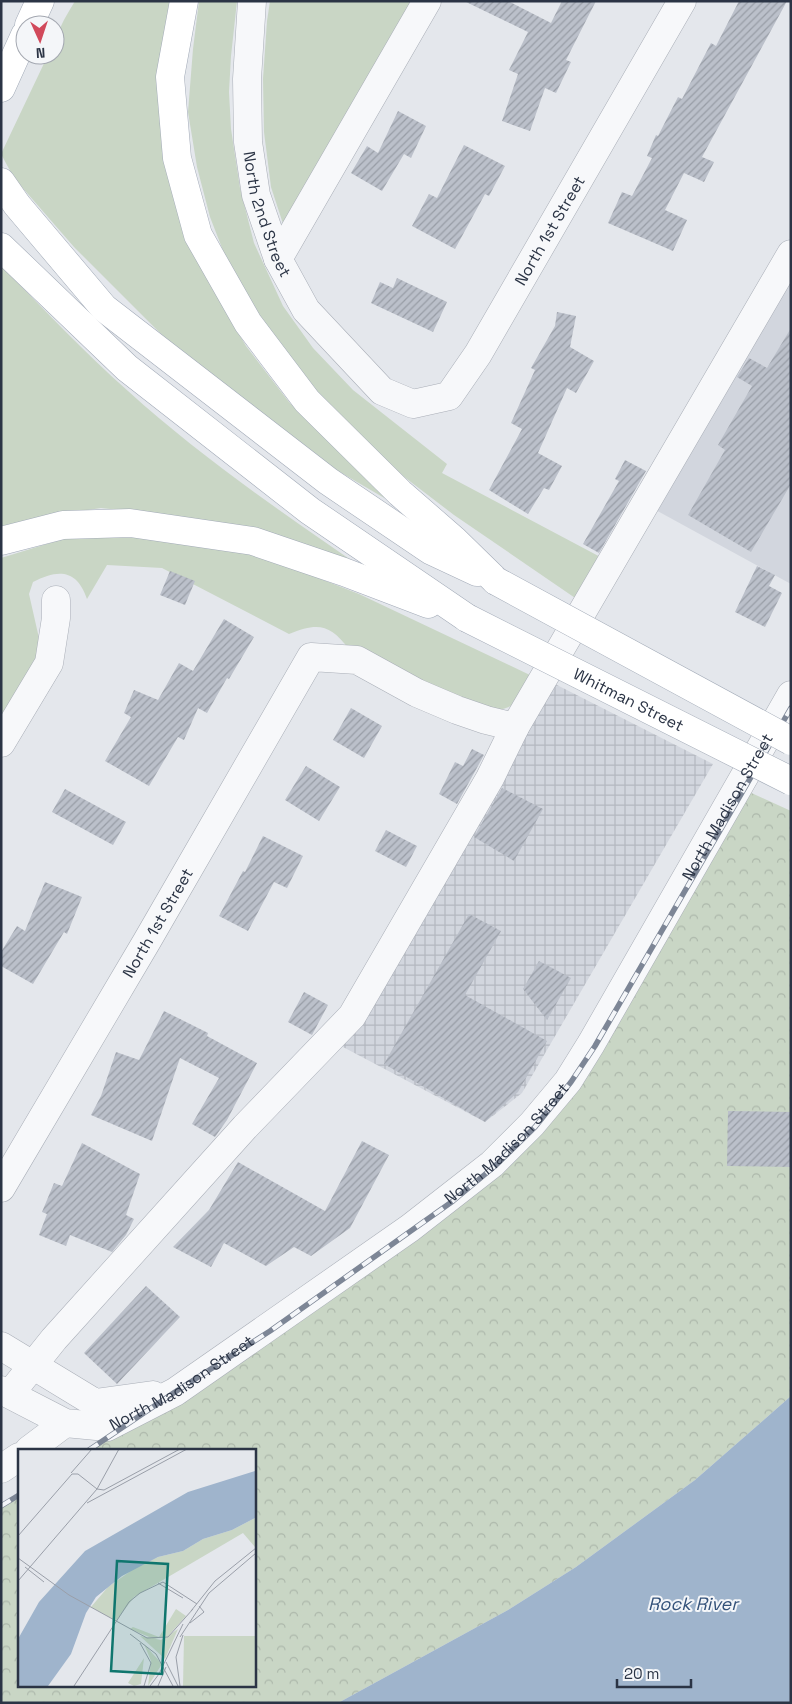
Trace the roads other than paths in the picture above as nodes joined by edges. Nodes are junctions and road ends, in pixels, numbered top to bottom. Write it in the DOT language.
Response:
graph roads {
  1 [pos="40,1"];
  2 [pos="184,1"];
  3 [pos="252,1"];
  4 [pos="427,1"];
  5 [pos="682,1"];
  6 [pos="34,15"];
  7 [pos="15,56"];
  8 [pos="1,88"];
  9 [pos="1,182"];
  10 [pos="1,246"];
  11 [pos="791,254"];
  12 [pos="278,259"];
  13 [pos="382,390"];
  14 [pos="1,541"];
  15 [pos="496,582"];
  16 [pos="56,600"];
  17 [pos="467,618"];
  18 [pos="791,695"];
  19 [pos="515,727"];
  20 [pos="791,741"];
  21 [pos="1,743"];
  22 [pos="791,781"];
  23 [pos="1,1188"];
  24 [pos="1,1346"];
  25 [pos="34,1365"];
  26 [pos="6,1392"];
  27 [pos="174,1392"];
  28 [pos="65,1424"];
  29 [pos="29,1449"];
  30 [pos="18,1458"];
  31 [pos="1,1469"];
  1 -- 6 [label="main road"];
  2 -- 15 [label="main road"];
  3 -- 12 [label="street, North 2nd Street"];
  4 -- 12 [label="street"];
  5 -- 13 [label="street, North 1st Street"];
  7 -- 8 [label="main road"];
  9 -- 15 [label="main road"];
  10 -- 17 [label="main road"];
  11 -- 19 [label="street"];
  12 -- 13 [label="street, North 2nd Street"];
  14 -- 17 [label="main road"];
  15 -- 20 [label="main road, bridge"];
  16 -- 21 [label="street"];
  17 -- 22 [label="main road, Whitman Street, bridge"];
  18 -- 27 [label="street, North Madison Street"];
  19 -- 23 [label="street, North 1st Street"];
  19 -- 25 [label="street"];
  24 -- 25 [label="street"];
  25 -- 26 [label="street"];
  25 -- 27 [label="street"];
  26 -- 28 [label="street"];
  27 -- 28 [label="street, North Madison Street"];
  28 -- 29 [label="street"];
  30 -- 31 [label="street"];
}
